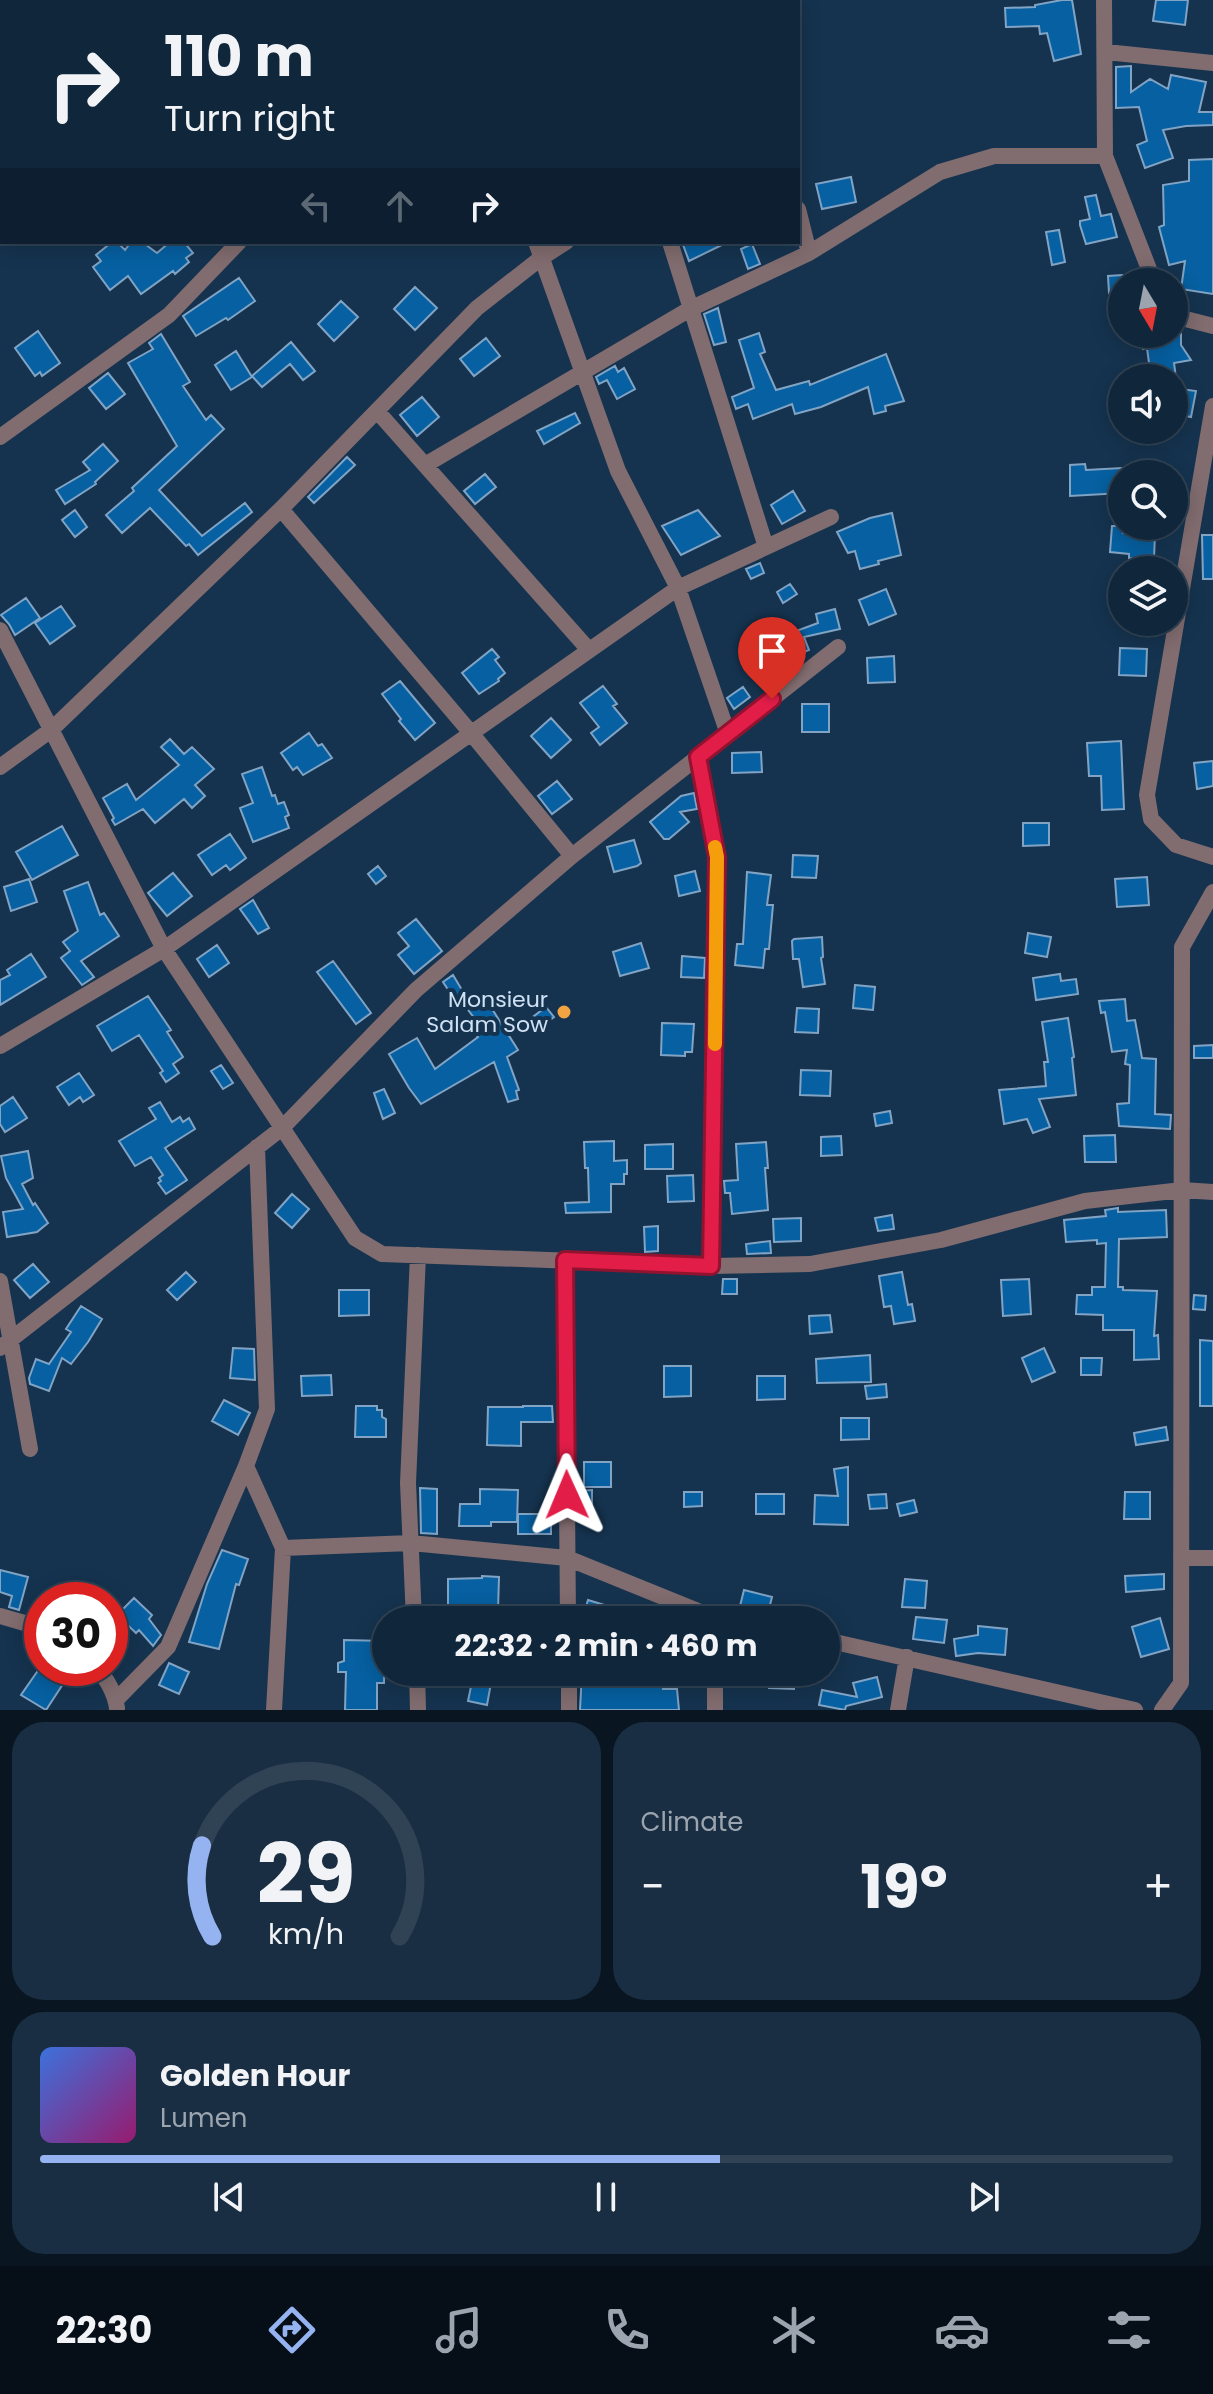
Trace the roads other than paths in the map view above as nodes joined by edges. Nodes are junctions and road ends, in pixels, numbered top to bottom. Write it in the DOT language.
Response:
graph roads {
  1 [pos="1104,0"];
  2 [pos="1106,52"];
  3 [pos="1213,63"];
  4 [pos="1105,156"];
  5 [pos="800,217"];
  6 [pos="237,244"];
  7 [pos="559,244"];
  8 [pos="671,244"];
  9 [pos="539,250"];
  10 [pos="809,253"];
  11 [pos="1149,268"];
  12 [pos="690,309"];
  13 [pos="1188,320"];
  14 [pos="1213,326"];
  15 [pos="581,372"];
  16 [pos="1213,406"];
  17 [pos="377,411"];
  18 [pos="0,437"];
  19 [pos="425,465"];
  20 [pos="281,509"];
  21 [pos="831,517"];
  22 [pos="766,547"];
  23 [pos="678,588"];
  24 [pos="2,641"];
  25 [pos="838,647"];
  26 [pos="589,650"];
  27 [pos="51,730"];
  28 [pos="471,733"];
  29 [pos="728,734"];
  30 [pos="698,757"];
  31 [pos="0,767"];
  32 [pos="572,856"];
  33 [pos="1213,857"];
  34 [pos="1213,892"];
  35 [pos="164,949"];
  36 [pos="0,1046"];
  37 [pos="282,1128"];
  38 [pos="257,1147"];
  39 [pos="1182,1190"];
  40 [pos="1213,1192"];
  41 [pos="418,1255"];
  42 [pos="565,1260"];
  43 [pos="711,1266"];
  44 [pos="0,1281"];
  45 [pos="5,1344"];
  46 [pos="30,1449"];
  47 [pos="246,1466"];
  48 [pos="411,1543"];
  49 [pos="283,1548"];
  50 [pos="567,1558"];
  51 [pos="1181,1558"];
  52 [pos="1213,1558"];
  53 [pos="413,1606"];
  54 [pos="568,1606"];
  55 [pos="687,1606"];
  56 [pos="0,1616"];
  57 [pos="24,1623"];
  58 [pos="840,1643"];
  59 [pos="907,1657"];
  60 [pos="109,1686"];
  61 [pos="417,1686"];
  62 [pos="569,1686"];
  63 [pos="715,1686"];
  64 [pos="117,1705"];
  65 [pos="274,1710"];
  66 [pos="418,1710"];
  67 [pos="569,1710"];
  68 [pos="715,1710"];
  69 [pos="898,1710"];
  70 [pos="1135,1710"];
  71 [pos="1162,1710"];
  1 -- 2 [label="street"];
  2 -- 3 [label="street"];
  2 -- 4 [label="street"];
  4 -- 10 [label="street"];
  4 -- 11 [label="street"];
  5 -- 10 [label="street"];
  6 -- 18 [label="street"];
  7 -- 9 [label="street"];
  8 -- 12 [label="street"];
  9 -- 15 [label="street"];
  9 -- 17 [label="street"];
  10 -- 12 [label="street"];
  12 -- 15 [label="street"];
  12 -- 22 [label="street"];
  13 -- 14 [label="street"];
  15 -- 19 [label="street"];
  15 -- 23 [label="street"];
  16 -- 33 [label="street"];
  17 -- 19 [label="street"];
  17 -- 20 [label="street"];
  19 -- 26 [label="street"];
  20 -- 27 [label="street"];
  20 -- 28 [label="street"];
  21 -- 22 [label="street"];
  22 -- 23 [label="street"];
  23 -- 26 [label="street"];
  23 -- 29 [label="street"];
  24 -- 27 [label="street"];
  25 -- 29 [label="street"];
  26 -- 28 [label="street"];
  27 -- 31 [label="street"];
  27 -- 35 [label="street"];
  28 -- 32 [label="street"];
  28 -- 35 [label="street"];
  29 -- 30 [label="street"];
  30 -- 32 [label="street"];
  30 -- 43 [label="street"];
  32 -- 37 [label="street"];
  34 -- 39 [label="street"];
  35 -- 36 [label="street"];
  35 -- 37 [label="street"];
  37 -- 38 [label="street"];
  37 -- 41 [label="street"];
  38 -- 45 [label="street"];
  38 -- 47 [label="street"];
  39 -- 40 [label="street"];
  39 -- 43 [label="street"];
  39 -- 51 [label="street"];
  41 -- 42 [label="street"];
  41 -- 48 [label="street"];
  42 -- 43 [label="street"];
  42 -- 50 [label="street"];
  44 -- 45 [label="street"];
  45 -- 46 [label="street"];
  47 -- 49 [label="street"];
  47 -- 64 [label="street"];
  48 -- 49 [label="street"];
  48 -- 50 [label="street"];
  48 -- 53 [label="street"];
  49 -- 65 [label="street"];
  50 -- 54 [label="street"];
  50 -- 55 [label="street"];
  51 -- 52 [label="street"];
  51 -- 71 [label="street"];
  56 -- 57 [label="street"];
  58 -- 59 [label="street"];
  59 -- 69 [label="street"];
  59 -- 70 [label="street"];
  60 -- 64 [label="street"];
  61 -- 66 [label="street"];
  62 -- 67 [label="street"];
  63 -- 68 [label="street"];
}
